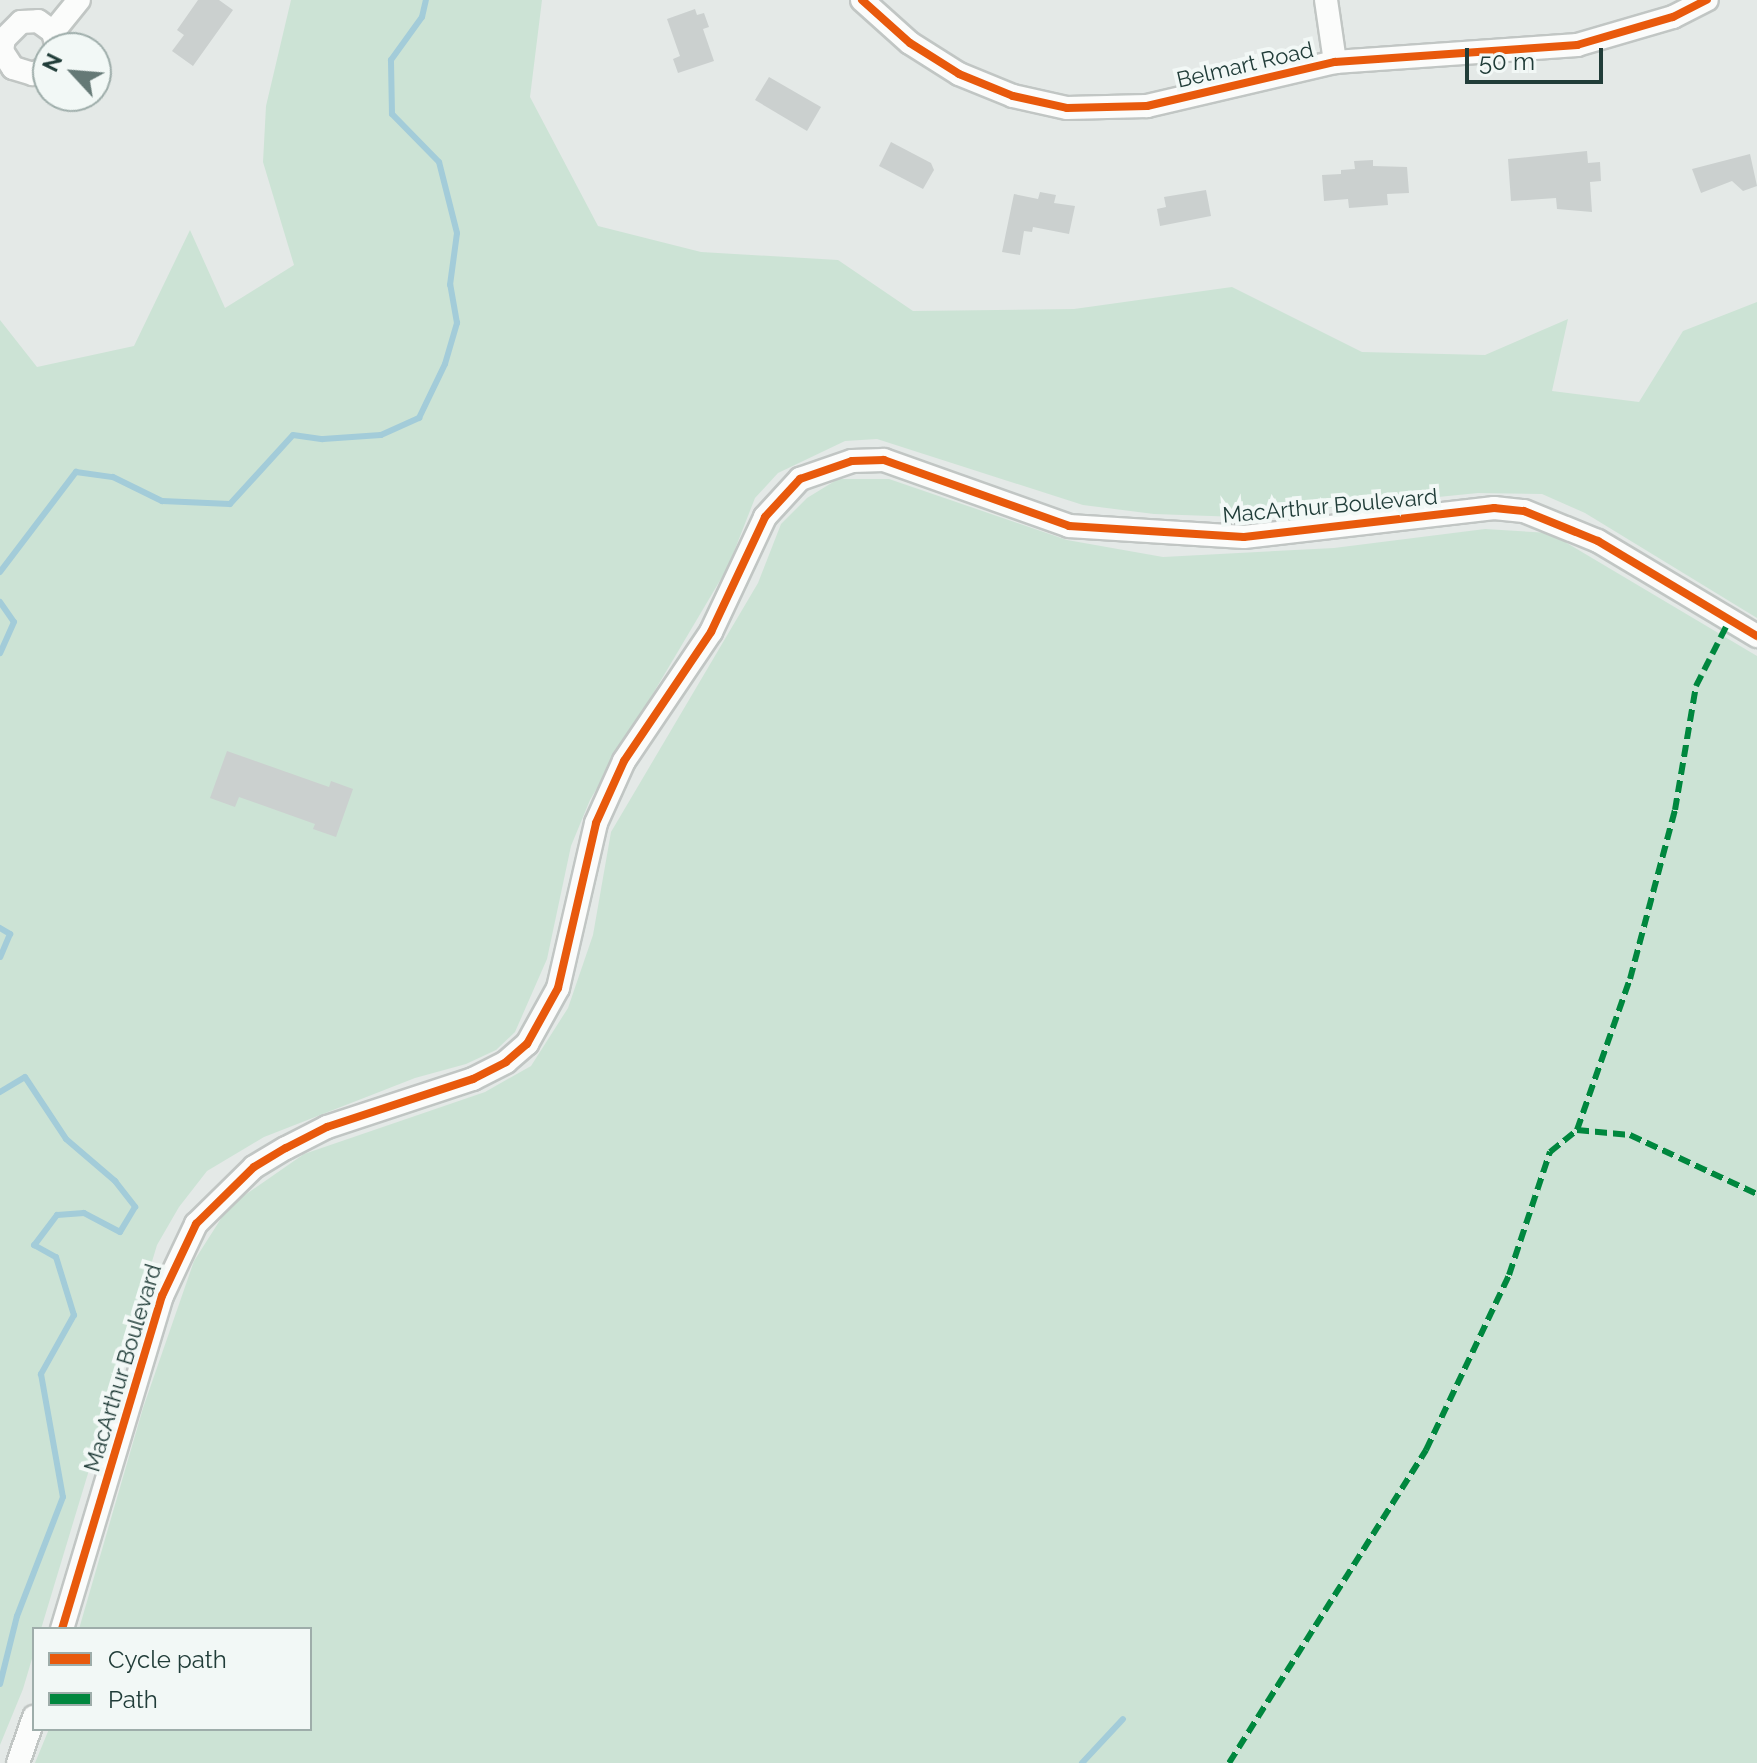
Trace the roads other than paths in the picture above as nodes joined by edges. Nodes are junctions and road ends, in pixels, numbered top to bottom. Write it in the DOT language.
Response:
graph roads {
  1 [pos="79,0"];
  2 [pos="862,0"];
  3 [pos="1326,0"];
  4 [pos="1707,0"];
  5 [pos="48,32"];
  6 [pos="60,32"];
  7 [pos="1335,62"];
  8 [pos="32,74"];
  9 [pos="1757,636"];
  10 [pos="63,1627"];
  11 [pos="32,1723"];
  12 [pos="18,1763"];
  1 -- 6 [label="street"];
  2 -- 7 [label="street, Belmart Road"];
  3 -- 7 [label="street"];
  4 -- 7 [label="street, Belmart Road"];
  5 -- 8 [label="street"];
  9 -- 10 [label="street, MacArthur Boulevard"];
  11 -- 12 [label="street"];
}
